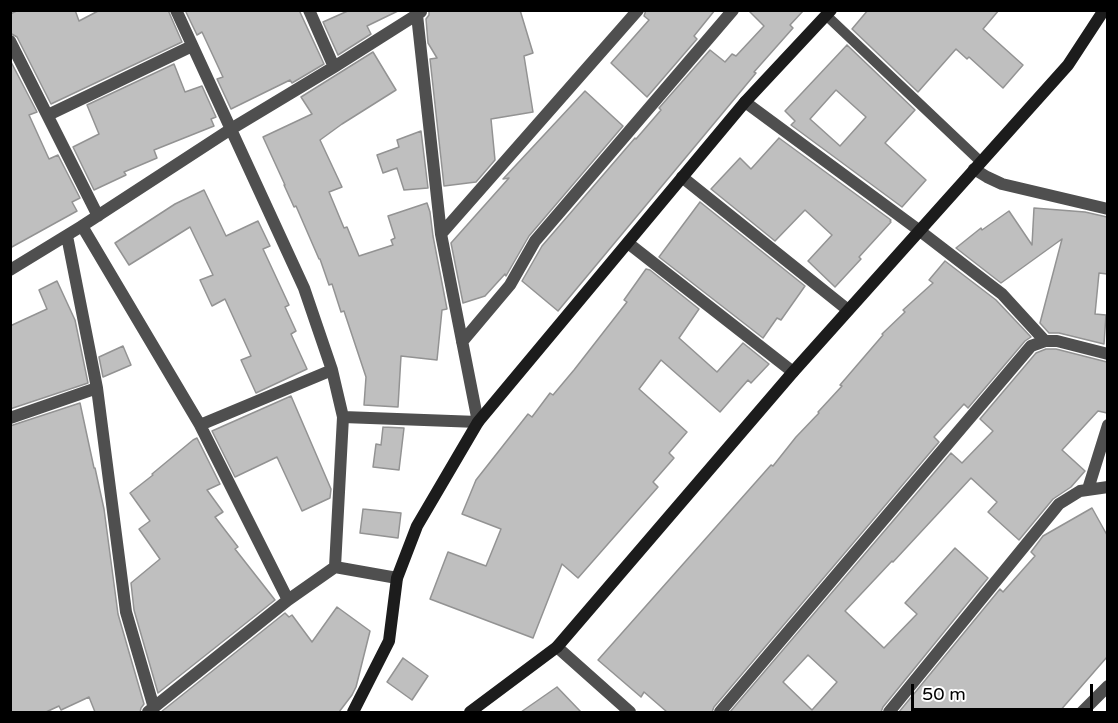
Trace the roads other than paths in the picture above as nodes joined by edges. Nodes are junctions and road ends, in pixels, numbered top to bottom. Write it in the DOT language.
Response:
graph roads {
  1 [pos="176,10"];
  2 [pos="309,10"];
  3 [pos="733,10"];
  4 [pos="1104,10"];
  5 [pos="418,12"];
  6 [pos="631,13"];
  7 [pos="829,13"];
  8 [pos="10,41"];
  9 [pos="192,46"];
  10 [pos="334,67"];
  11 [pos="745,102"];
  12 [pos="48,115"];
  13 [pos="231,129"];
  14 [pos="978,165"];
  15 [pos="682,177"];
  16 [pos="1107,209"];
  17 [pos="98,216"];
  18 [pos="82,226"];
  19 [pos="920,231"];
  20 [pos="441,234"];
  21 [pos="67,236"];
  22 [pos="628,243"];
  23 [pos="11,268"];
  24 [pos="848,310"];
  25 [pos="1045,341"];
  26 [pos="462,342"];
  27 [pos="1107,354"];
  28 [pos="332,370"];
  29 [pos="793,372"];
  30 [pos="97,388"];
  31 [pos="343,417"];
  32 [pos="10,418"];
  33 [pos="478,422"];
  34 [pos="200,425"];
  35 [pos="1107,425"];
  36 [pos="1107,487"];
  37 [pos="1088,489"];
  38 [pos="335,567"];
  39 [pos="397,578"];
  40 [pos="288,600"];
  41 [pos="557,647"];
  42 [pos="1107,686"];
  43 [pos="151,710"];
  44 [pos="478,711"];
  45 [pos="353,712"];
  46 [pos="630,712"];
  47 [pos="720,712"];
  48 [pos="889,712"];
  49 [pos="1082,712"];
  1 -- 9 [label="street"];
  2 -- 10 [label="street"];
  3 -- 26 [label="street"];
  4 -- 14 [label="street"];
  5 -- 10 [label="street"];
  5 -- 20 [label="street"];
  6 -- 20 [label="street"];
  7 -- 11 [label="street"];
  7 -- 14 [label="lane"];
  8 -- 12 [label="street"];
  9 -- 12 [label="street"];
  9 -- 13 [label="street"];
  10 -- 13 [label="street"];
  11 -- 15 [label="street"];
  11 -- 19 [label="street"];
  12 -- 17 [label="street"];
  13 -- 17 [label="street"];
  13 -- 28 [label="street"];
  14 -- 16 [label="street"];
  14 -- 19 [label="street"];
  15 -- 22 [label="street"];
  15 -- 24 [label="street"];
  17 -- 18 [label="street"];
  18 -- 21 [label="street"];
  18 -- 34 [label="street"];
  19 -- 24 [label="street"];
  19 -- 25 [label="street"];
  20 -- 26 [label="street"];
  21 -- 23 [label="street"];
  21 -- 30 [label="street"];
  22 -- 29 [label="street"];
  22 -- 33 [label="street"];
  24 -- 29 [label="street"];
  25 -- 27 [label="street"];
  25 -- 47 [label="street"];
  26 -- 33 [label="street"];
  28 -- 31 [label="street"];
  28 -- 34 [label="street"];
  29 -- 41 [label="street"];
  30 -- 32 [label="street"];
  30 -- 43 [label="street"];
  31 -- 33 [label="street"];
  31 -- 38 [label="street"];
  33 -- 39 [label="street"];
  34 -- 40 [label="street"];
  35 -- 37 [label="street"];
  36 -- 37 [label="street"];
  37 -- 48 [label="street"];
  38 -- 39 [label="street"];
  38 -- 40 [label="street"];
  39 -- 45 [label="street"];
  40 -- 43 [label="street"];
  41 -- 44 [label="street"];
  41 -- 46 [label="street"];
  42 -- 49 [label="street"];
}
